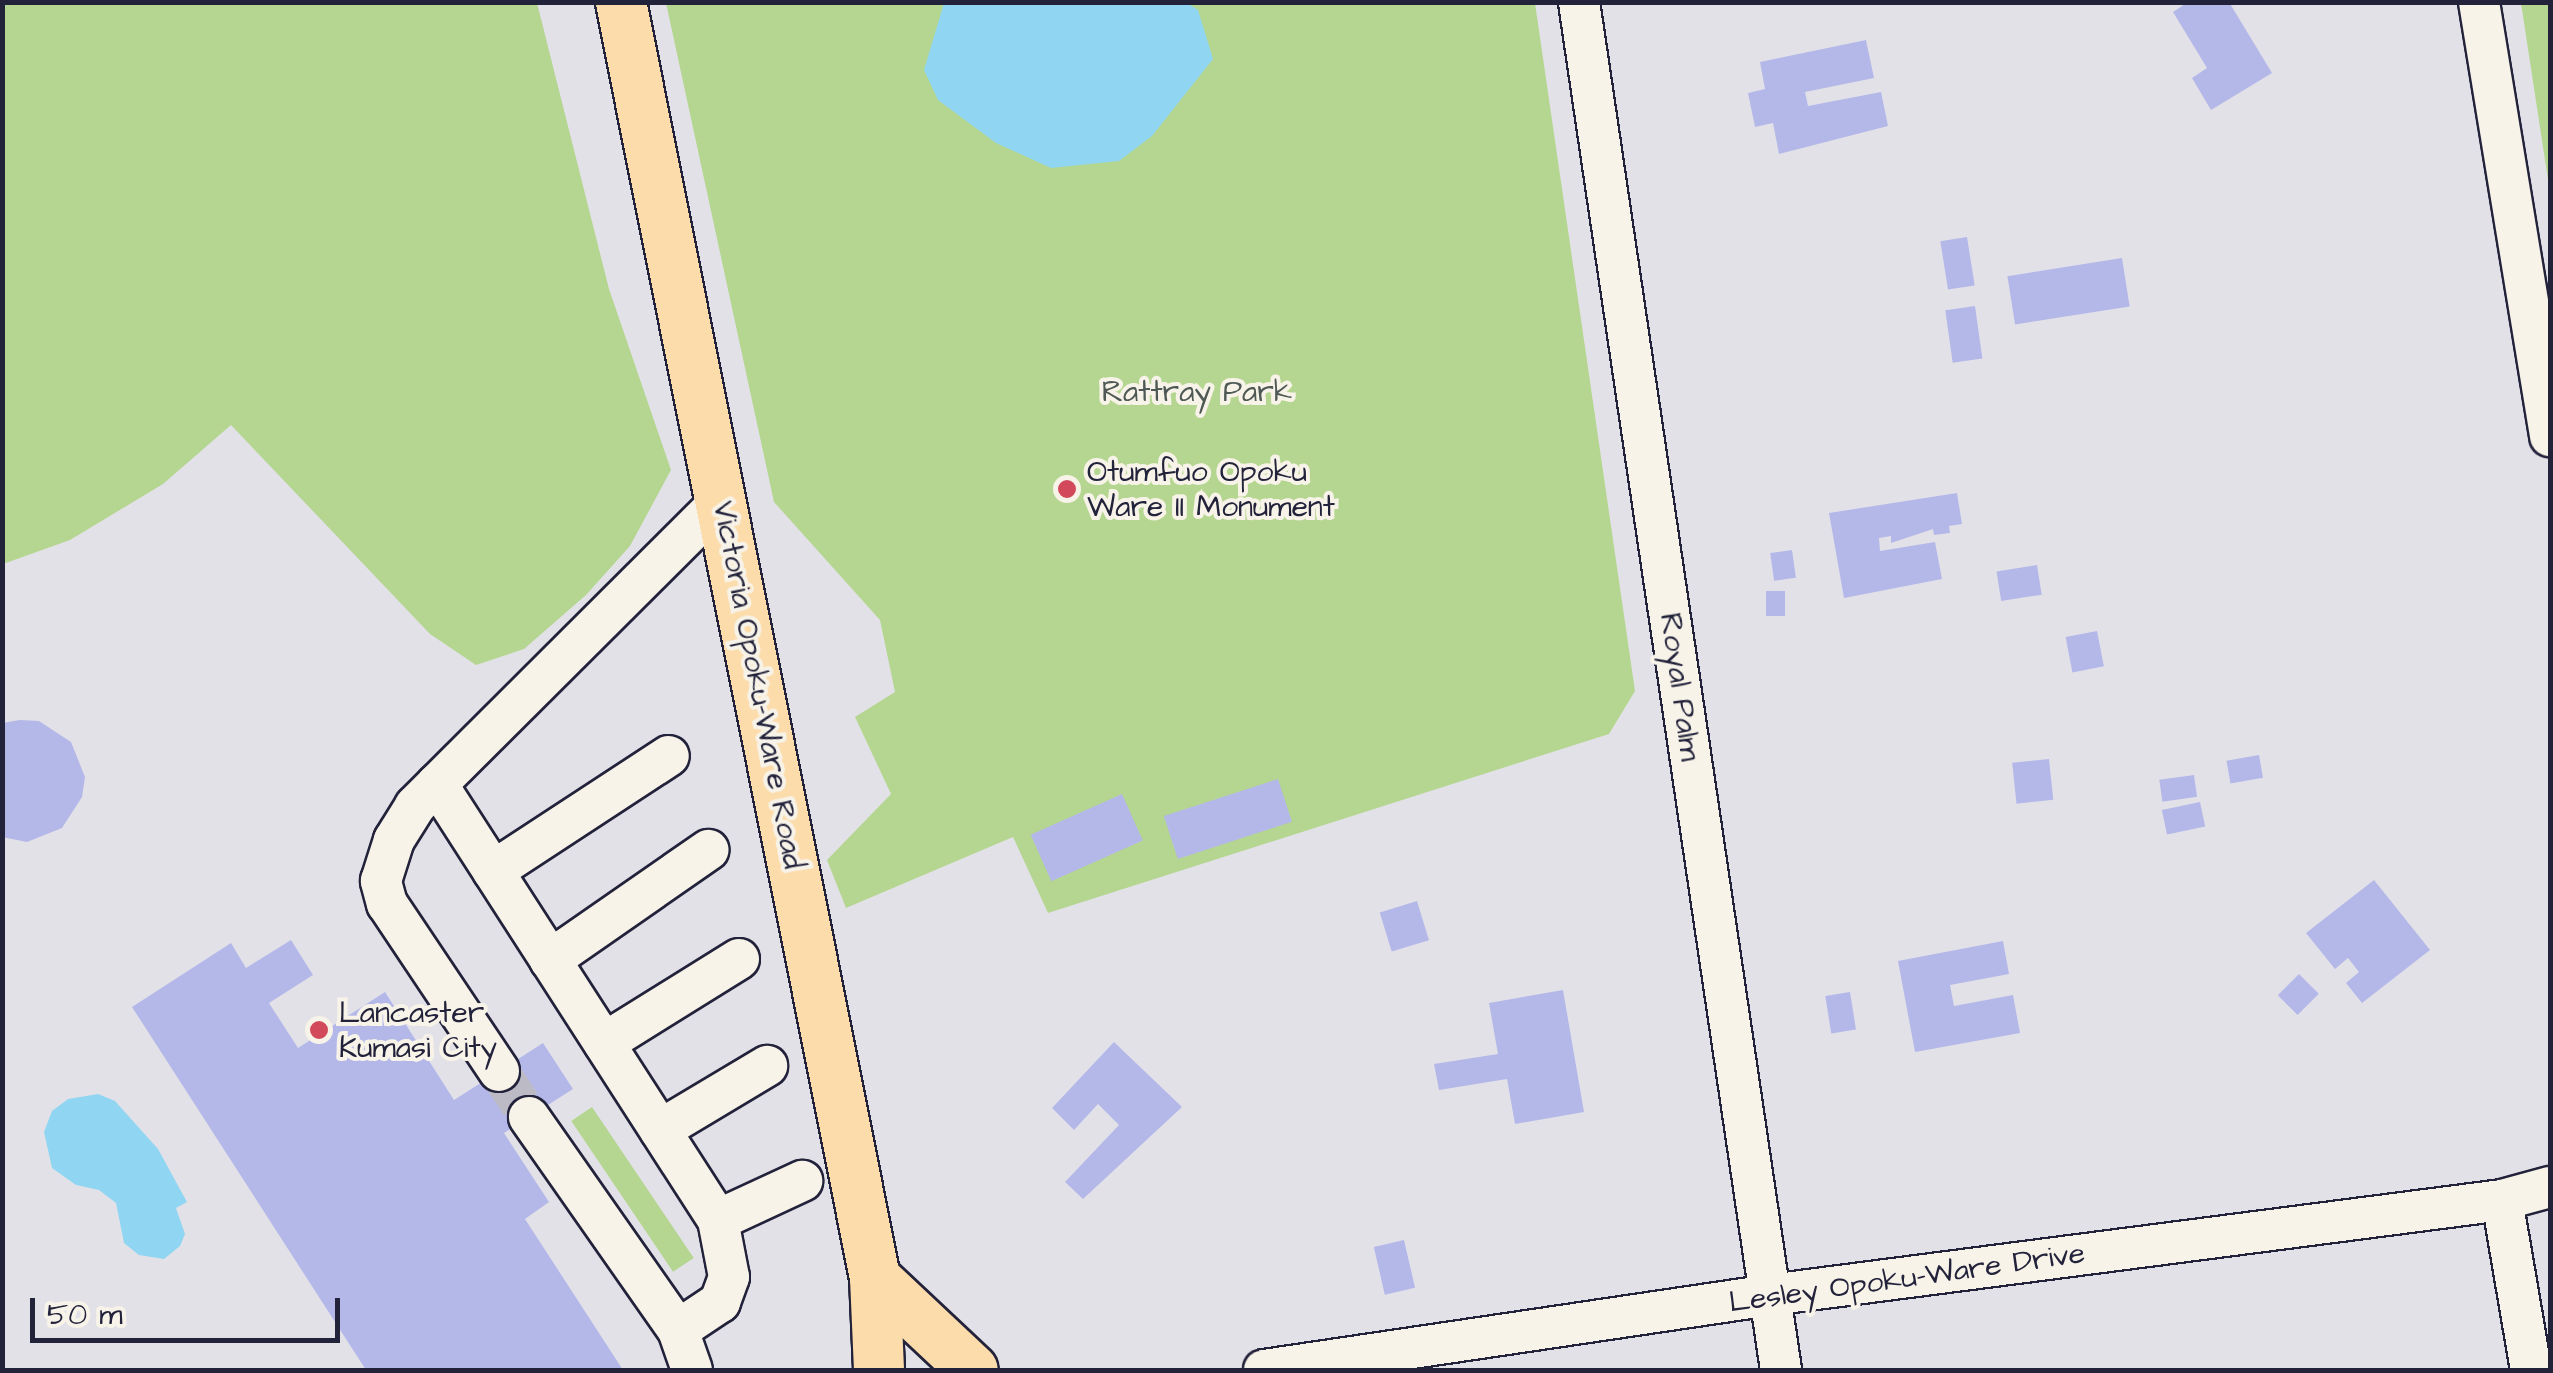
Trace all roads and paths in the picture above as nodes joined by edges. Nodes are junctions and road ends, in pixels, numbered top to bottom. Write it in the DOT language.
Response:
graph roads {
  1 [pos="622,2"];
  2 [pos="1578,2"];
  3 [pos="2479,2"];
  4 [pos="2550,436"];
  5 [pos="722,500"];
  6 [pos="668,756"];
  7 [pos="437,784"];
  8 [pos="708,850"];
  9 [pos="493,871"];
  10 [pos="739,959"];
  11 [pos="550,960"];
  12 [pos="604,1043"];
  13 [pos="767,1066"];
  14 [pos="499,1071"];
  15 [pos="530,1118"];
  16 [pos="660,1130"];
  17 [pos="802,1181"];
  18 [pos="2550,1187"];
  19 [pos="2502,1200"];
  20 [pos="718,1220"];
  21 [pos="875,1278"];
  22 [pos="1770,1295"];
  23 [pos="678,1330"];
  24 [pos="692,1370"];
  25 [pos="879,1370"];
  26 [pos="973,1370"];
  27 [pos="1264,1370"];
  28 [pos="1781,1370"];
  29 [pos="2531,1370"];
  1 -- 5 [label="main road, Victoria Opoku-Ware Road"];
  2 -- 22 [label="street, Royal Palm"];
  3 -- 4 [label="street"];
  5 -- 7 [label="street"];
  5 -- 21 [label="main road, Victoria Opoku-Ware Road"];
  6 -- 9 [label="street"];
  7 -- 9 [label="street"];
  7 -- 14 [label="street"];
  8 -- 11 [label="street"];
  9 -- 11 [label="street"];
  10 -- 12 [label="street"];
  11 -- 12 [label="street"];
  12 -- 16 [label="street"];
  13 -- 16 [label="street"];
  15 -- 23 [label="street"];
  16 -- 20 [label="street"];
  17 -- 20 [label="street"];
  18 -- 19 [label="street, Lesley Opoku-Ware Drive"];
  19 -- 22 [label="street, Lesley Opoku-Ware Drive"];
  19 -- 29 [label="street"];
  20 -- 23 [label="street"];
  21 -- 25 [label="main road, Victoria Opoku-Ware Road"];
  21 -- 26 [label="main road"];
  22 -- 27 [label="street, Lesley Opoku-Ware Drive"];
  22 -- 28 [label="street, Royal Palm"];
  23 -- 24 [label="street"];
}
